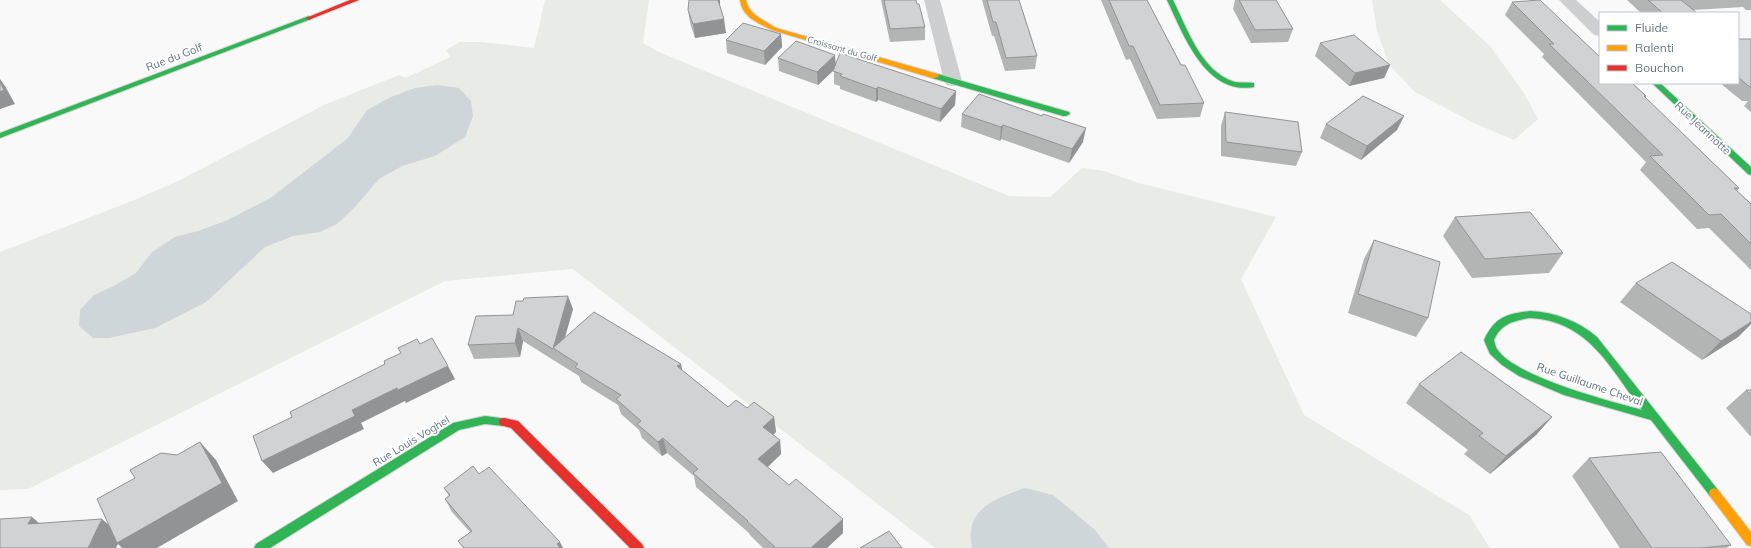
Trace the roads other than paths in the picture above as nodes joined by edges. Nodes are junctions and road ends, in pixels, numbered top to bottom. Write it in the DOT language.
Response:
graph roads {
  1 [pos="356,0"];
  2 [pos="743,0"];
  3 [pos="932,0"];
  4 [pos="1170,0"];
  5 [pos="1567,0"];
  6 [pos="1599,30"];
  7 [pos="953,81"];
  8 [pos="1657,84"];
  9 [pos="1251,85"];
  10 [pos="1066,114"];
  11 [pos="0,136"];
  12 [pos="1751,172"];
  13 [pos="1654,417"];
  14 [pos="1751,541"];
  15 [pos="260,548"];
  16 [pos="638,548"];
  1 -- 11 [label="street, Rue du Golf"];
  2 -- 7 [label="street, Croissant du Golf"];
  3 -- 7 [label="street"];
  4 -- 9 [label="street"];
  5 -- 6 [label="street"];
  7 -- 10 [label="street, Croissant du Golf"];
  8 -- 12 [label="street, Rue Jeannotte"];
  13 -- 13 [label="street, Rue Guillaume Cheval"];
  13 -- 14 [label="street, Rue Guillaume Cheval"];
  15 -- 16 [label="street, Rue Louis Voghel"];
}
